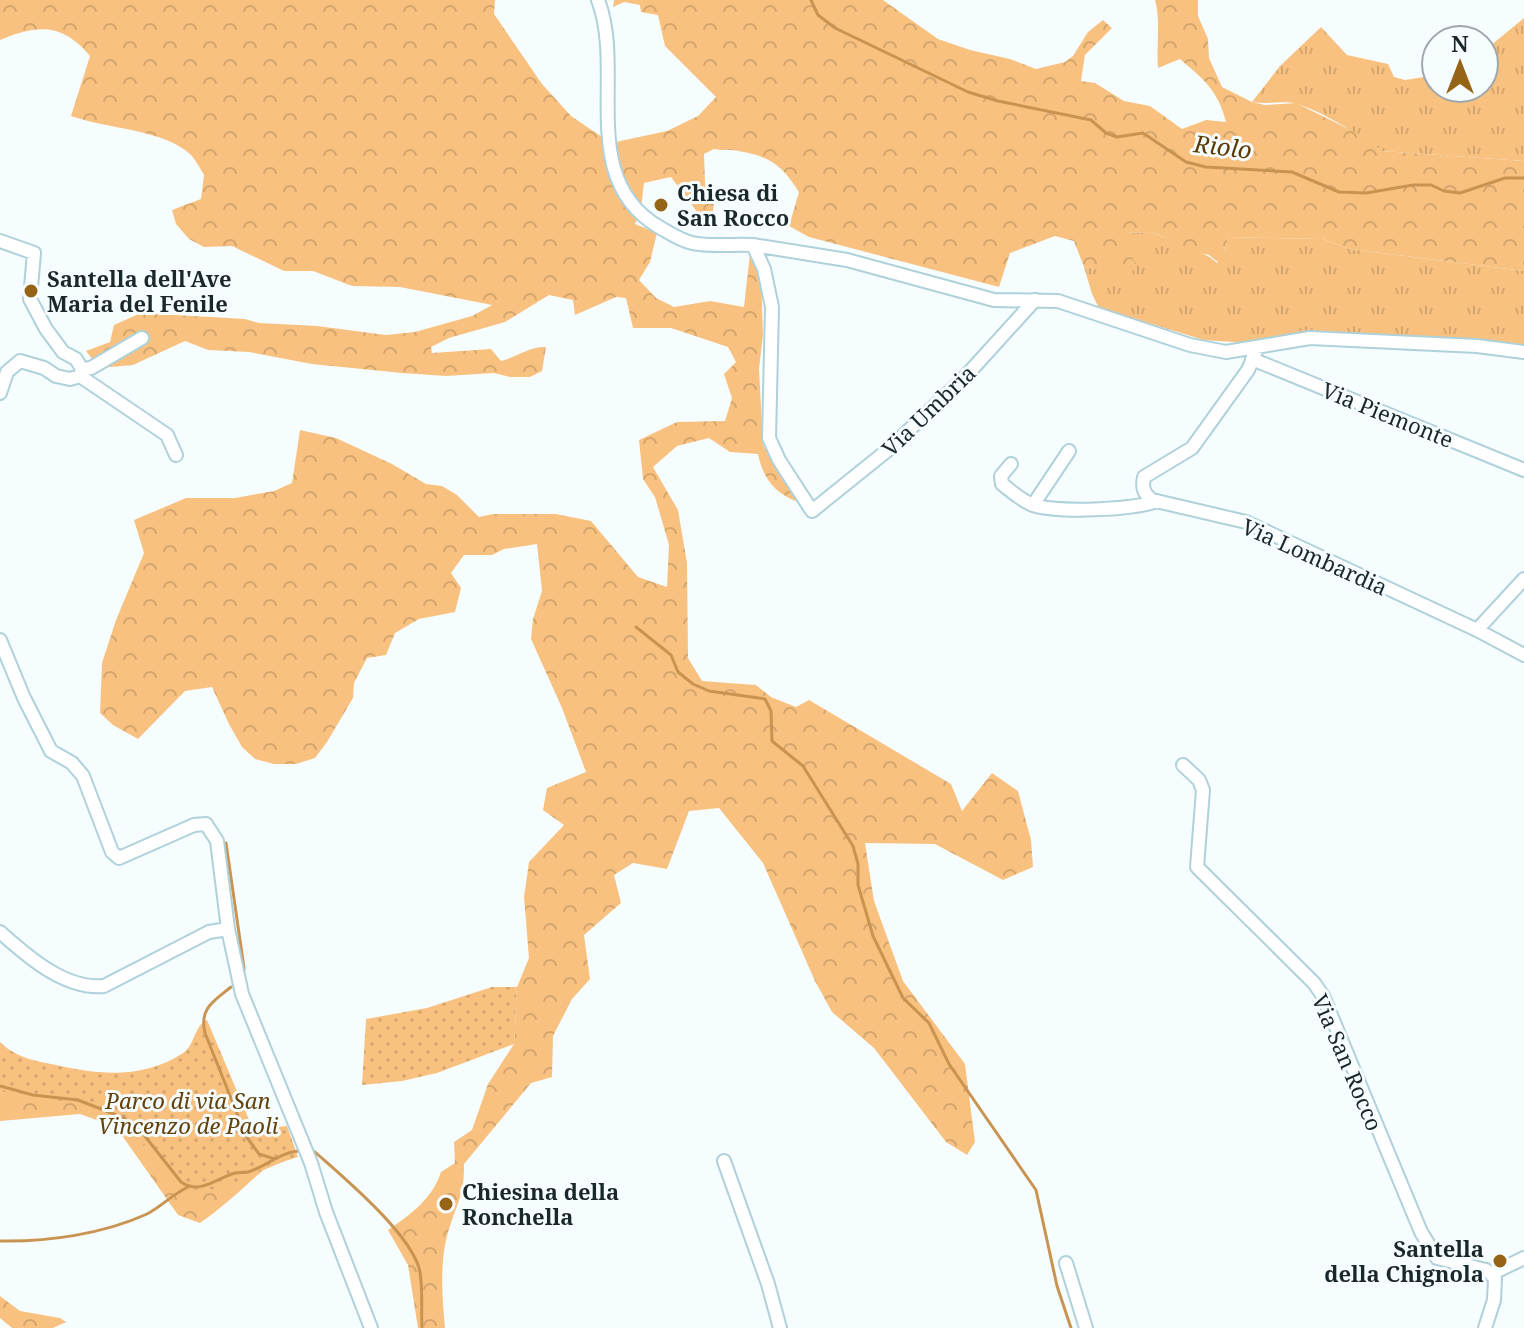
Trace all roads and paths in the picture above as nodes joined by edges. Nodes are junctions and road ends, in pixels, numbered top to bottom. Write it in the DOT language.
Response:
graph roads {
  1 [pos="598,0"];
  2 [pos="0,241"];
  3 [pos="753,245"];
  4 [pos="1035,300"];
  5 [pos="142,338"];
  6 [pos="1524,352"];
  7 [pos="1255,354"];
  8 [pos="81,373"];
  9 [pos="0,393"];
  10 [pos="1069,451"];
  11 [pos="176,455"];
  12 [pos="1011,464"];
  13 [pos="1524,470"];
  14 [pos="1157,501"];
  15 [pos="1033,505"];
  16 [pos="1524,579"];
  17 [pos="1477,630"];
  18 [pos="0,640"];
  19 [pos="1524,655"];
  20 [pos="1183,765"];
  21 [pos="228,929"];
  22 [pos="0,932"];
  23 [pos="724,1161"];
  24 [pos="1524,1258"];
  25 [pos="1066,1263"];
  26 [pos="1491,1274"];
  27 [pos="371,1328"];
  28 [pos="780,1328"];
  29 [pos="1086,1328"];
  30 [pos="1485,1328"];
  1 -- 3 [label="street"];
  2 -- 8 [label="street"];
  3 -- 4 [label="street"];
  3 -- 4 [label="street, Via Umbria"];
  4 -- 7 [label="street"];
  5 -- 8 [label="street"];
  6 -- 7 [label="street"];
  7 -- 13 [label="street, Via Piemonte"];
  7 -- 14 [label="street"];
  8 -- 9 [label="street"];
  8 -- 11 [label="street"];
  10 -- 15 [label="street"];
  12 -- 15 [label="street"];
  14 -- 15 [label="street"];
  14 -- 17 [label="street, Via Lombardia"];
  16 -- 17 [label="street"];
  17 -- 19 [label="street, Via Lombardia"];
  18 -- 21 [label="street"];
  20 -- 26 [label="street, Via San Rocco"];
  21 -- 22 [label="street"];
  21 -- 27 [label="street"];
  23 -- 28 [label="street"];
  24 -- 26 [label="street"];
  25 -- 29 [label="street"];
  26 -- 30 [label="street"];
}
